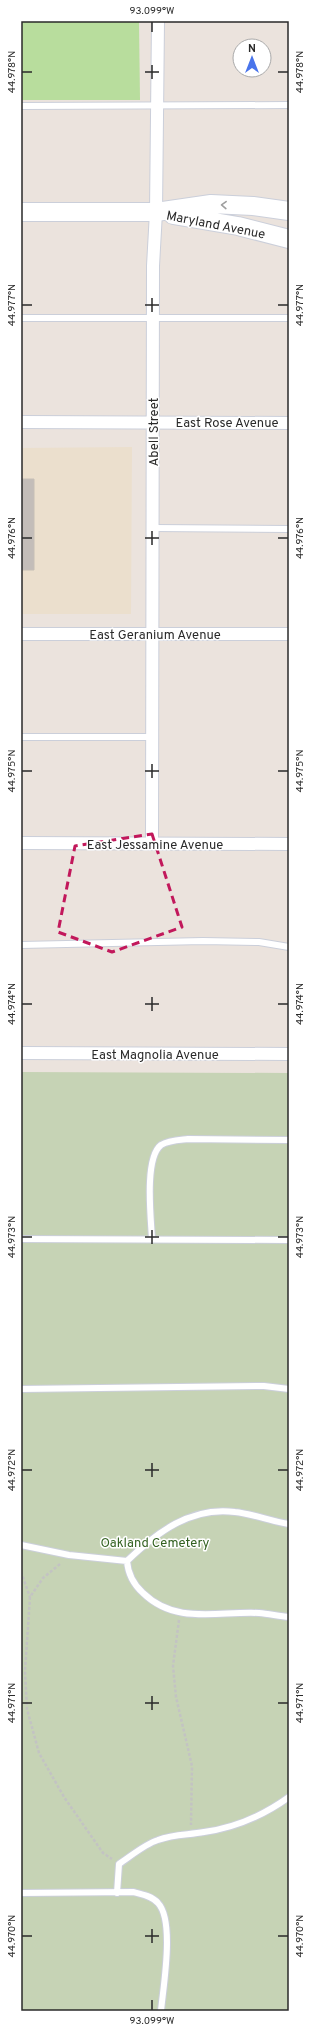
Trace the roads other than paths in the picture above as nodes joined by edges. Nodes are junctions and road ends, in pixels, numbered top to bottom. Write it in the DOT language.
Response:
graph roads {
  1 [pos="158,21"];
  2 [pos="156,105"];
  3 [pos="289,105"];
  4 [pos="21,106"];
  5 [pos="253,206"];
  6 [pos="289,206"];
  7 [pos="21,212"];
  8 [pos="156,212"];
  9 [pos="289,212"];
  10 [pos="289,239"];
  11 [pos="21,318"];
  12 [pos="153,318"];
  13 [pos="289,318"];
  14 [pos="21,422"];
  15 [pos="153,422"];
  16 [pos="289,423"];
  17 [pos="153,528"];
  18 [pos="289,529"];
  19 [pos="21,634"];
  20 [pos="153,634"];
  21 [pos="289,634"];
  22 [pos="152,736"];
  23 [pos="21,737"];
  24 [pos="21,843"];
  25 [pos="152,844"];
  26 [pos="289,844"];
  27 [pos="21,945"];
  28 [pos="289,947"];
  29 [pos="21,1053"];
  30 [pos="289,1054"];
  31 [pos="289,1140"];
  32 [pos="21,1239"];
  33 [pos="152,1239"];
  34 [pos="289,1240"];
  35 [pos="21,1389"];
  36 [pos="289,1389"];
  37 [pos="289,1524"];
  38 [pos="21,1545"];
  39 [pos="127,1561"];
  40 [pos="289,1617"];
  41 [pos="289,1797"];
  42 [pos="21,1893"];
  43 [pos="117,1893"];
  44 [pos="161,2011"];
  1 -- 2 [label="street, Abell Street"];
  2 -- 3 [label="lane"];
  2 -- 4 [label="lane"];
  2 -- 8 [label="street, Abell Street"];
  5 -- 6 [label="street"];
  5 -- 8 [label="main road, Maryland Avenue, one-way"];
  5 -- 9 [label="main road, Maryland Avenue"];
  7 -- 8 [label="main road"];
  8 -- 10 [label="main road, Maryland Avenue"];
  8 -- 12 [label="street, Abell Street"];
  11 -- 12 [label="lane"];
  12 -- 13 [label="lane"];
  12 -- 15 [label="street, Abell Street"];
  14 -- 15 [label="street, East Rose Avenue"];
  15 -- 16 [label="street, East Rose Avenue"];
  15 -- 17 [label="street, Abell Street"];
  17 -- 18 [label="lane"];
  17 -- 20 [label="street, Abell Street"];
  19 -- 20 [label="street, East Geranium Avenue"];
  20 -- 21 [label="street, East Geranium Avenue"];
  20 -- 22 [label="street, Abell Street"];
  22 -- 23 [label="lane"];
  22 -- 25 [label="street, Abell Street"];
  24 -- 25 [label="street, East Jessamine Avenue"];
  25 -- 26 [label="street, East Jessamine Avenue"];
  27 -- 28 [label="lane"];
  29 -- 30 [label="street, East Magnolia Avenue"];
  31 -- 33 [label="lane"];
  32 -- 33 [label="lane"];
  33 -- 34 [label="lane"];
  35 -- 36 [label="lane"];
  37 -- 39 [label="lane"];
  38 -- 39 [label="lane"];
  39 -- 40 [label="lane"];
  41 -- 43 [label="lane"];
  42 -- 43 [label="lane"];
  43 -- 44 [label="lane"];
}
